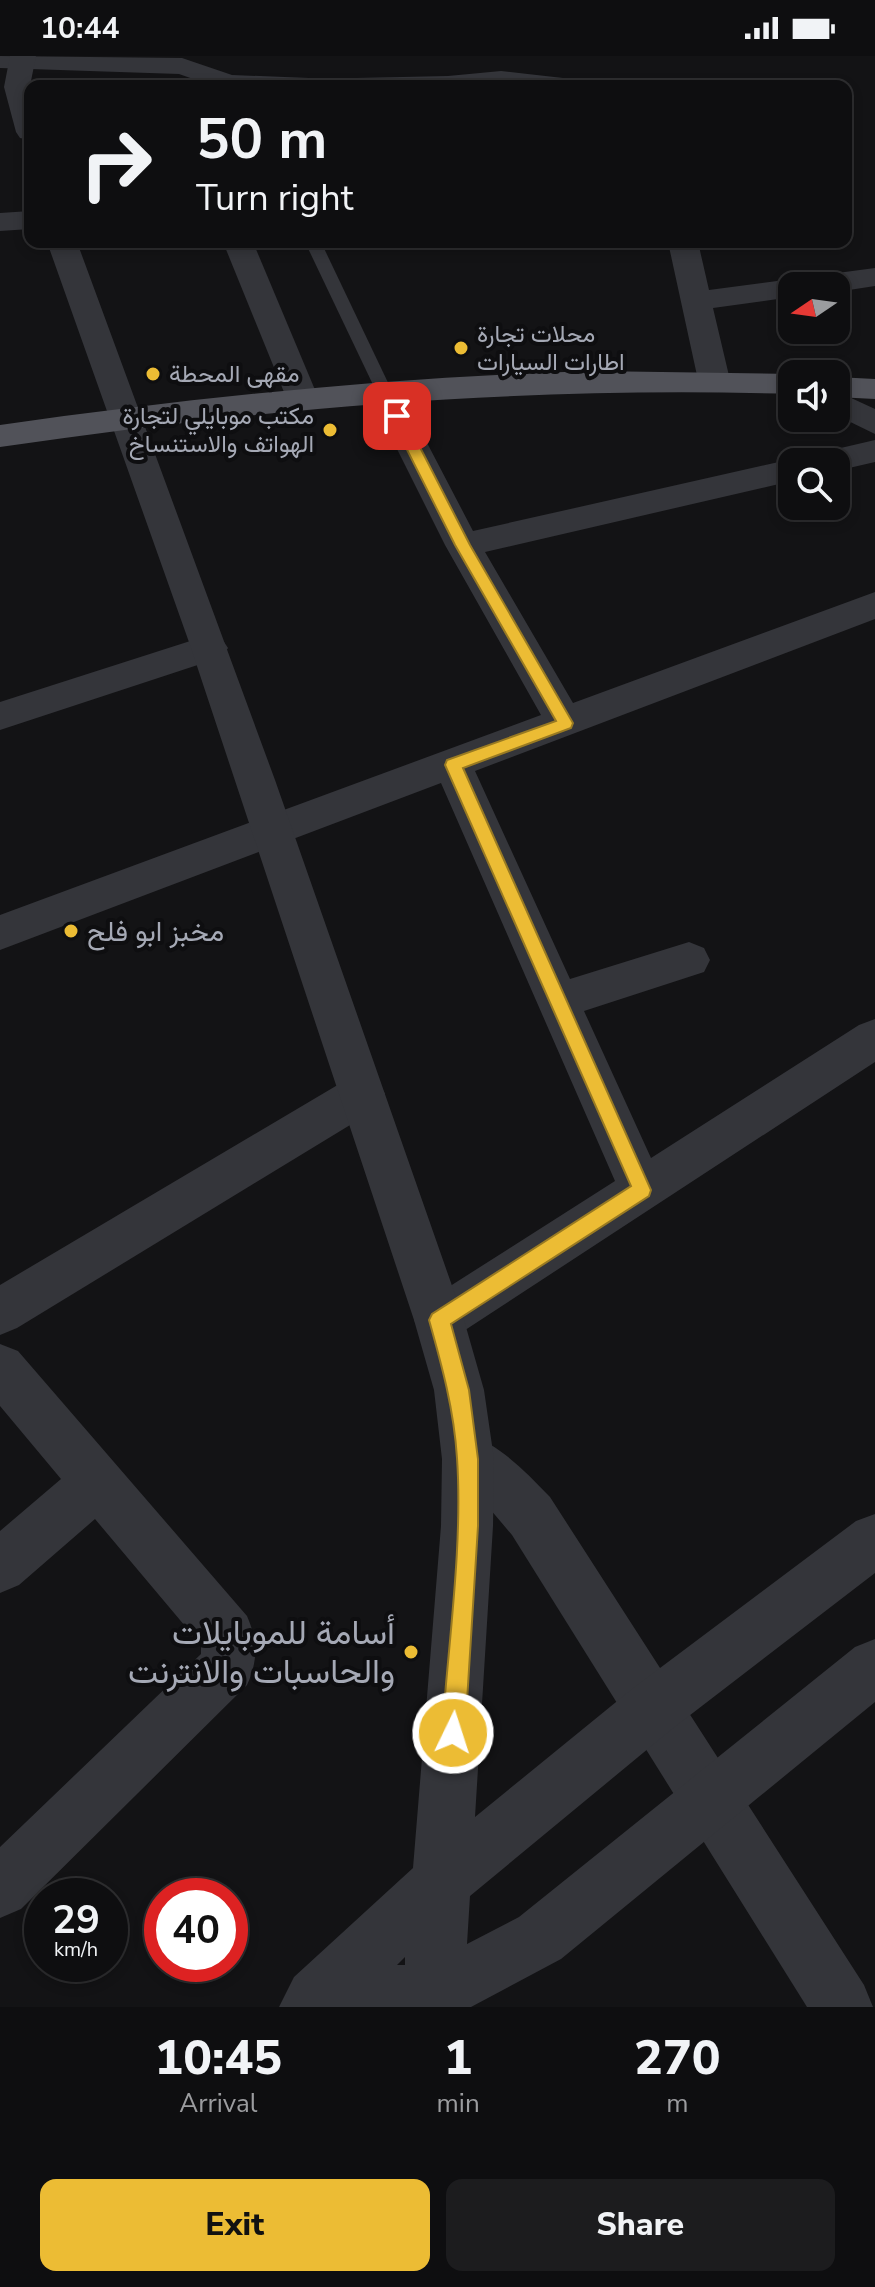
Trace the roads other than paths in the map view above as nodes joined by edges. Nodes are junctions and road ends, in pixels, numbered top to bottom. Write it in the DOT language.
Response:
graph roads {
  1 [pos="15,59"];
  2 [pos="208,80"];
  3 [pos="24,110"];
  4 [pos="24,220"];
  5 [pos="0,222"];
  6 [pos="64,248"];
  7 [pos="240,248"];
  8 [pos="316,248"];
  9 [pos="684,248"];
  10 [pos="875,277"];
  11 [pos="850,280"];
  12 [pos="778,290"];
  13 [pos="696,301"];
  14 [pos="714,380"];
  15 [pos="778,383"];
  16 [pos="850,388"];
  17 [pos="875,389"];
  18 [pos="384,391"];
  19 [pos="302,397"];
  20 [pos="850,409"];
  21 [pos="128,417"];
  22 [pos="875,423"];
  23 [pos="0,436"];
  24 [pos="875,451"];
  25 [pos="850,457"];
  26 [pos="778,473"];
  27 [pos="463,545"];
  28 [pos="875,605"];
  29 [pos="209,648"];
  30 [pos="0,716"];
  31 [pos="565,723"];
  32 [pos="453,765"];
  33 [pos="272,832"];
  34 [pos="0,933"];
  35 [pos="689,960"];
  36 [pos="556,1002"];
  37 [pos="875,1038"];
  38 [pos="362,1094"];
  39 [pos="642,1190"];
  40 [pos="0,1312"];
  41 [pos="439,1320"];
  42 [pos="0,1368"];
  43 [pos="468,1459"];
  44 [pos="97,1483"];
  45 [pos="875,1540"];
  46 [pos="0,1566"];
  47 [pos="875,1667"];
  48 [pos="652,1709"];
  49 [pos="712,1797"];
  50 [pos="443,1880"];
  51 [pos="0,1888"];
  52 [pos="432,2000"];
  53 [pos="313,2003"];
  54 [pos="842,2007"];
  1 -- 2 [label="street"];
  1 -- 3 [label="street"];
  4 -- 5 [label="street"];
  6 -- 21 [label="street"];
  7 -- 19 [label="street"];
  8 -- 18 [label="lane"];
  9 -- 13 [label="street"];
  10 -- 11 [label="street"];
  12 -- 13 [label="street"];
  13 -- 14 [label="street"];
  14 -- 15 [label="main road"];
  14 -- 18 [label="main road"];
  16 -- 17 [label="main road"];
  18 -- 19 [label="main road"];
  18 -- 27 [label="street"];
  19 -- 21 [label="main road"];
  20 -- 22 [label="street"];
  21 -- 23 [label="main road"];
  21 -- 29 [label="street"];
  24 -- 25 [label="street"];
  26 -- 27 [label="street"];
  27 -- 31 [label="street"];
  28 -- 31 [label="street"];
  29 -- 30 [label="street"];
  29 -- 33 [label="street"];
  31 -- 32 [label="street"];
  32 -- 33 [label="street"];
  32 -- 36 [label="street"];
  33 -- 34 [label="street"];
  33 -- 38 [label="street"];
  35 -- 36 [label="street"];
  36 -- 39 [label="street"];
  37 -- 39 [label="street"];
  38 -- 40 [label="street"];
  38 -- 41 [label="street"];
  39 -- 41 [label="street"];
  41 -- 43 [label="street"];
  42 -- 44 [label="street"];
  43 -- 48 [label="street"];
  43 -- 50 [label="street"];
  44 -- 46 [label="street"];
  44 -- 51 [label="street"];
  45 -- 48 [label="street"];
  47 -- 49 [label="street"];
  48 -- 49 [label="street"];
  48 -- 50 [label="street"];
  49 -- 52 [label="street"];
  49 -- 54 [label="street"];
  50 -- 52 [label="street"];
  50 -- 53 [label="street"];
  52 -- 53 [label="street"];
}
